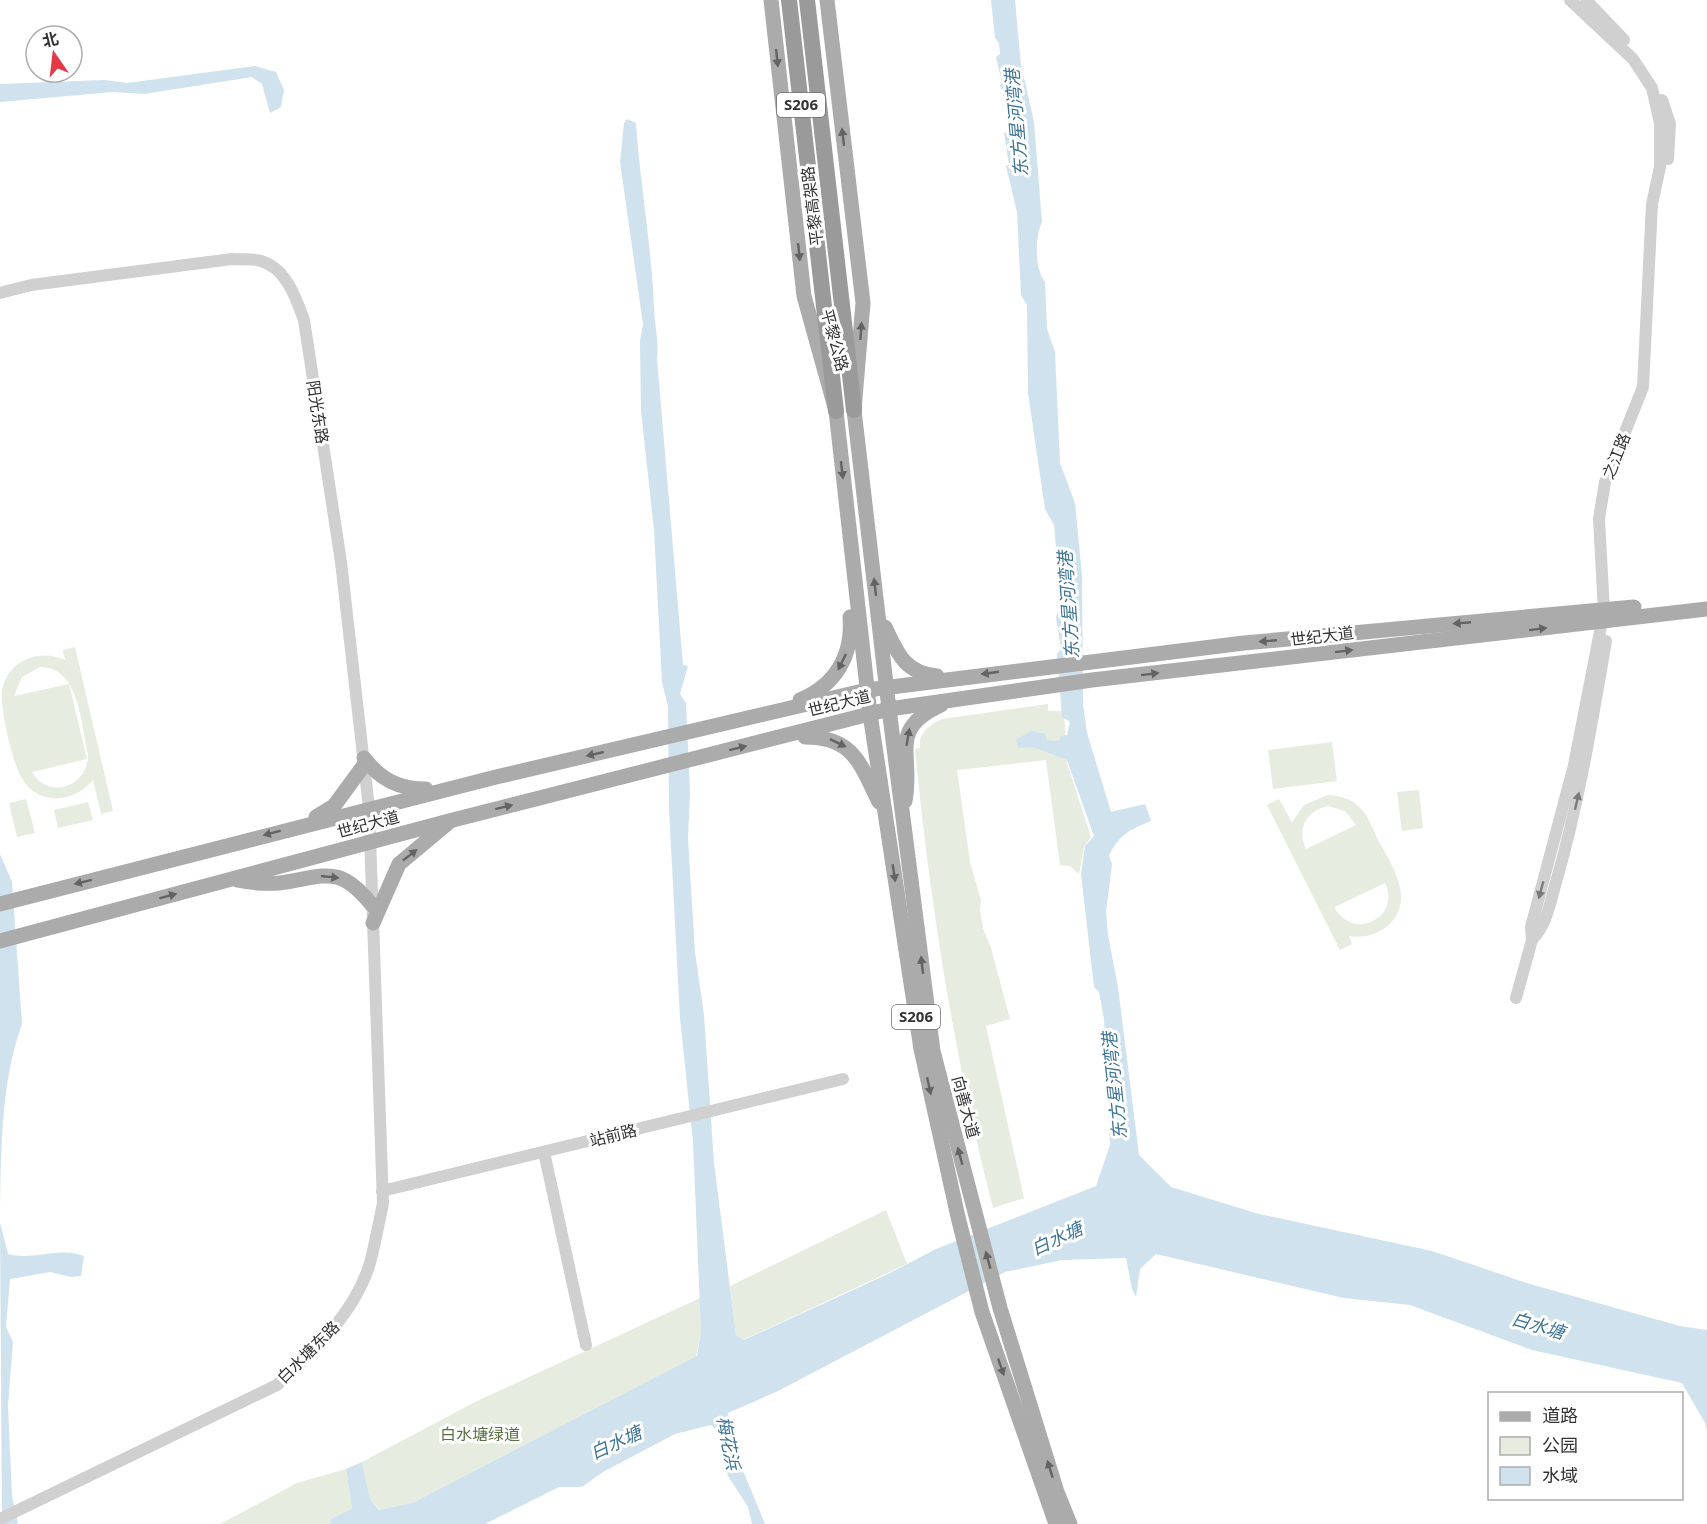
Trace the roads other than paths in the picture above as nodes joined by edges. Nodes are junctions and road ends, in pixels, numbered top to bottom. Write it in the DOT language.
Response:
graph roads {
  1 [pos="771,0"];
  2 [pos="789,0"];
  3 [pos="807,0"];
  4 [pos="827,0"];
  5 [pos="1570,0"];
  6 [pos="1586,0"];
  7 [pos="0,293"];
  8 [pos="854,410"];
  9 [pos="836,411"];
  10 [pos="853,564"];
  11 [pos="1707,599"];
  12 [pos="1707,609"];
  13 [pos="878,611"];
  14 [pos="1608,615"];
  15 [pos="955,678"];
  16 [pos="886,687"];
  17 [pos="867,690"];
  18 [pos="955,699"];
  19 [pos="889,709"];
  20 [pos="775,711"];
  21 [pos="870,714"];
  22 [pos="781,737"];
  23 [pos="364,761"];
  24 [pos="496,777"];
  25 [pos="369,808"];
  26 [pos="885,815"];
  27 [pos="903,816"];
  28 [pos="449,821"];
  29 [pos="302,825"];
  30 [pos="370,842"];
  31 [pos="231,879"];
  32 [pos="0,904"];
  33 [pos="372,905"];
  34 [pos="373,923"];
  35 [pos="0,940"];
  36 [pos="1516,998"];
  37 [pos="843,1079"];
  38 [pos="544,1152"];
  39 [pos="382,1191"];
  40 [pos="586,1345"];
  41 [pos="0,1519"];
  42 [pos="1056,1524"];
  43 [pos="1070,1524"];
  1 -- 9 [label="main road, 平黎公路, one-way"];
  2 -- 9 [label="highway, 平黎高架路 / S206"];
  3 -- 8 [label="highway, 平黎高架路 / S206"];
  8 -- 4 [label="main road, 平黎公路, one-way"];
  5 -- 14 [label="street, 之江路"];
  6 -- 14 [label="street, 之江路"];
  7 -- 23 [label="street, 阳光东路"];
  13 -- 8 [label="main road, 平黎公路 / S206, one-way"];
  9 -- 10 [label="main road, 平黎公路 / S206, one-way"];
  10 -- 17 [label="main road, 平黎公路 / S206"];
  10 -- 20 [label="main road, one-way"];
  11 -- 14 [label="main road, 世纪大道"];
  12 -- 14 [label="main road, 世纪大道"];
  13 -- 15 [label="main road"];
  13 -- 16 [label="main road, 平黎公路 / S206"];
  14 -- 15 [label="main road, 世纪大道, one-way"];
  18 -- 14 [label="main road, 世纪大道, one-way"];
  14 -- 36 [label="street, 之江路"];
  15 -- 16 [label="main road, 世纪大道"];
  16 -- 17 [label="main road, 世纪大道"];
  16 -- 19 [label="main road, 向善大道 / S206"];
  17 -- 20 [label="main road, 世纪大道"];
  17 -- 21 [label="main road, 向善大道 / S206"];
  18 -- 19 [label="main road, 世纪大道"];
  27 -- 18 [label="main road, one-way"];
  19 -- 21 [label="main road, 世纪大道"];
  19 -- 27 [label="main road, 向善大道 / S206"];
  20 -- 24 [label="main road, 世纪大道, one-way"];
  21 -- 22 [label="main road, 世纪大道"];
  21 -- 26 [label="main road, 向善大道 / S206"];
  22 -- 26 [label="main road, one-way"];
  28 -- 22 [label="main road, 世纪大道, one-way"];
  23 -- 24 [label="main road"];
  23 -- 25 [label="street, 阳光东路"];
  23 -- 29 [label="main road"];
  24 -- 25 [label="main road, 世纪大道"];
  25 -- 29 [label="main road, 世纪大道"];
  25 -- 30 [label="street, 阳光东路"];
  26 -- 42 [label="main road, 向善大道 / S206, one-way"];
  43 -- 27 [label="main road, 向善大道 / S206, one-way"];
  28 -- 30 [label="main road, 世纪大道"];
  34 -- 28 [label="main road, one-way"];
  29 -- 32 [label="main road, 世纪大道, one-way"];
  30 -- 31 [label="main road, 世纪大道"];
  30 -- 33 [label="street, 白水塘东路"];
  31 -- 33 [label="main road, one-way"];
  35 -- 31 [label="main road, 世纪大道, one-way"];
  33 -- 34 [label="street, 白水塘东路"];
  34 -- 39 [label="street, 白水塘东路"];
  37 -- 38 [label="street, 站前路"];
  38 -- 39 [label="street, 站前路"];
  38 -- 40 [label="street"];
  39 -- 41 [label="street, 白水塘东路"];
}
